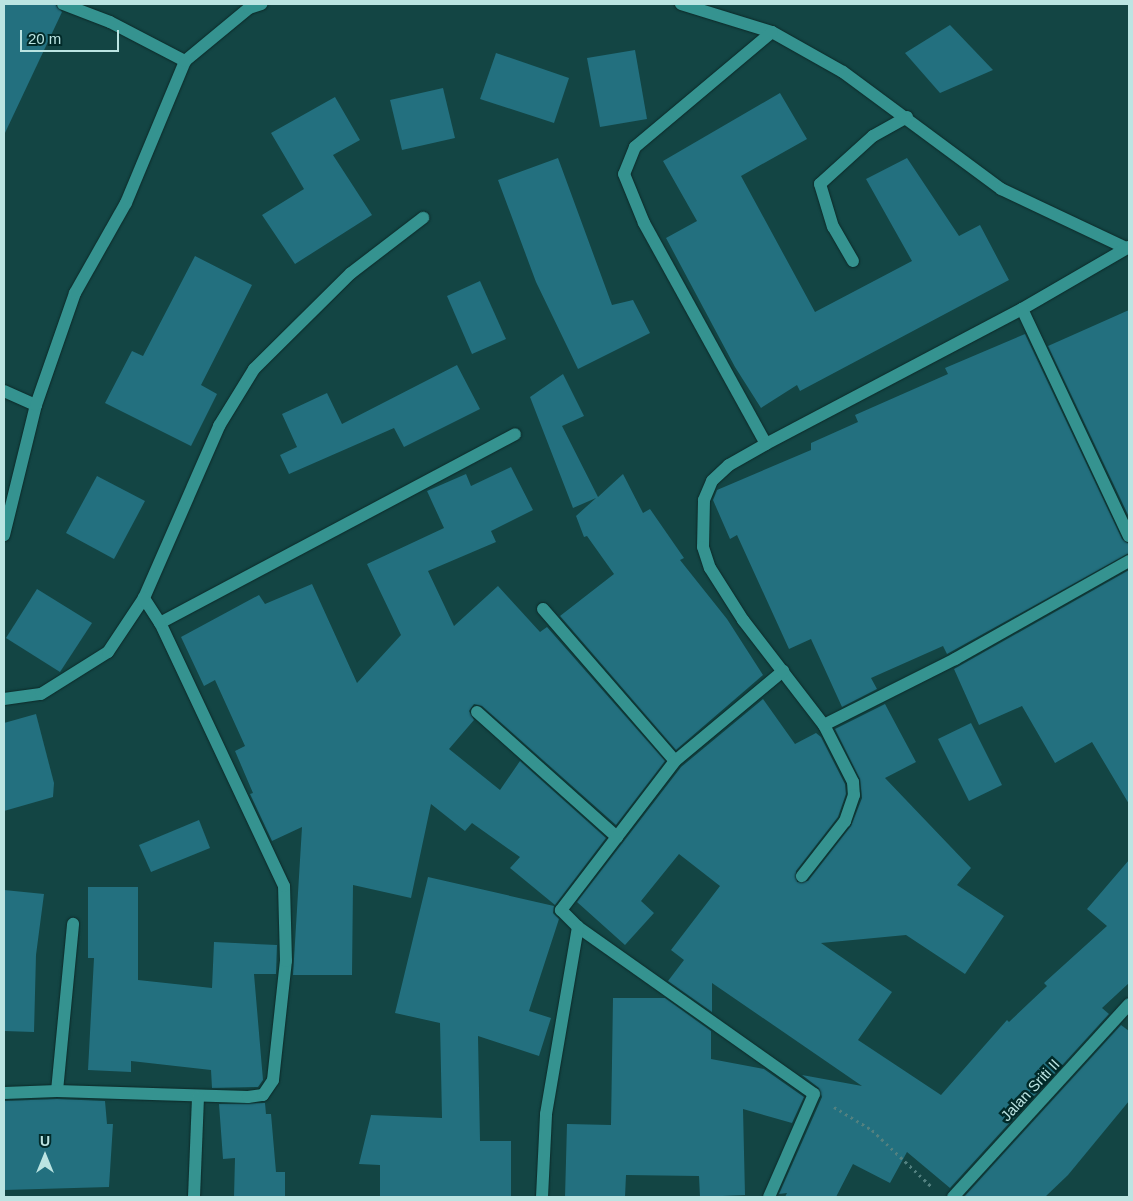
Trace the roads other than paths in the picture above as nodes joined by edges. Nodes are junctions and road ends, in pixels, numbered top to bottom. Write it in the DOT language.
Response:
graph roads {
  1 [pos="64,4"];
  2 [pos="261,4"];
  3 [pos="682,4"];
  4 [pos="772,32"];
  5 [pos="185,62"];
  6 [pos="907,117"];
  7 [pos="422,218"];
  8 [pos="1128,248"];
  9 [pos="853,261"];
  10 [pos="1022,309"];
  11 [pos="4,391"];
  12 [pos="36,404"];
  13 [pos="515,434"];
  14 [pos="766,444"];
  15 [pos="4,534"];
  16 [pos="1129,536"];
  17 [pos="1129,561"];
  18 [pos="144,598"];
  19 [pos="543,609"];
  20 [pos="160,623"];
  21 [pos="783,671"];
  22 [pos="4,699"];
  23 [pos="477,712"];
  24 [pos="824,725"];
  25 [pos="675,761"];
  26 [pos="617,837"];
  27 [pos="802,876"];
  28 [pos="73,924"];
  29 [pos="578,927"];
  30 [pos="1129,1004"];
  31 [pos="57,1091"];
  32 [pos="4,1093"];
  33 [pos="198,1097"];
  34 [pos="194,1197"];
  35 [pos="542,1197"];
  36 [pos="769,1197"];
  37 [pos="953,1197"];
  1 -- 5 [label="street"];
  2 -- 5 [label="street"];
  3 -- 4 [label="street"];
  4 -- 6 [label="street"];
  4 -- 14 [label="street"];
  5 -- 12 [label="street"];
  6 -- 8 [label="street"];
  6 -- 9 [label="street"];
  7 -- 18 [label="street"];
  8 -- 10 [label="street"];
  10 -- 14 [label="street"];
  10 -- 16 [label="street"];
  11 -- 12 [label="street"];
  12 -- 15 [label="street"];
  13 -- 20 [label="street"];
  14 -- 21 [label="street"];
  17 -- 24 [label="street"];
  18 -- 20 [label="street"];
  18 -- 22 [label="street"];
  19 -- 25 [label="street"];
  20 -- 33 [label="street"];
  21 -- 24 [label="street"];
  21 -- 25 [label="street"];
  23 -- 26 [label="street"];
  24 -- 27 [label="street"];
  25 -- 26 [label="street"];
  26 -- 29 [label="street"];
  28 -- 31 [label="street"];
  29 -- 35 [label="street"];
  29 -- 36 [label="street"];
  30 -- 37 [label="street, Jalan Sriti II"];
  31 -- 32 [label="street"];
  31 -- 33 [label="street"];
  33 -- 34 [label="street"];
}
